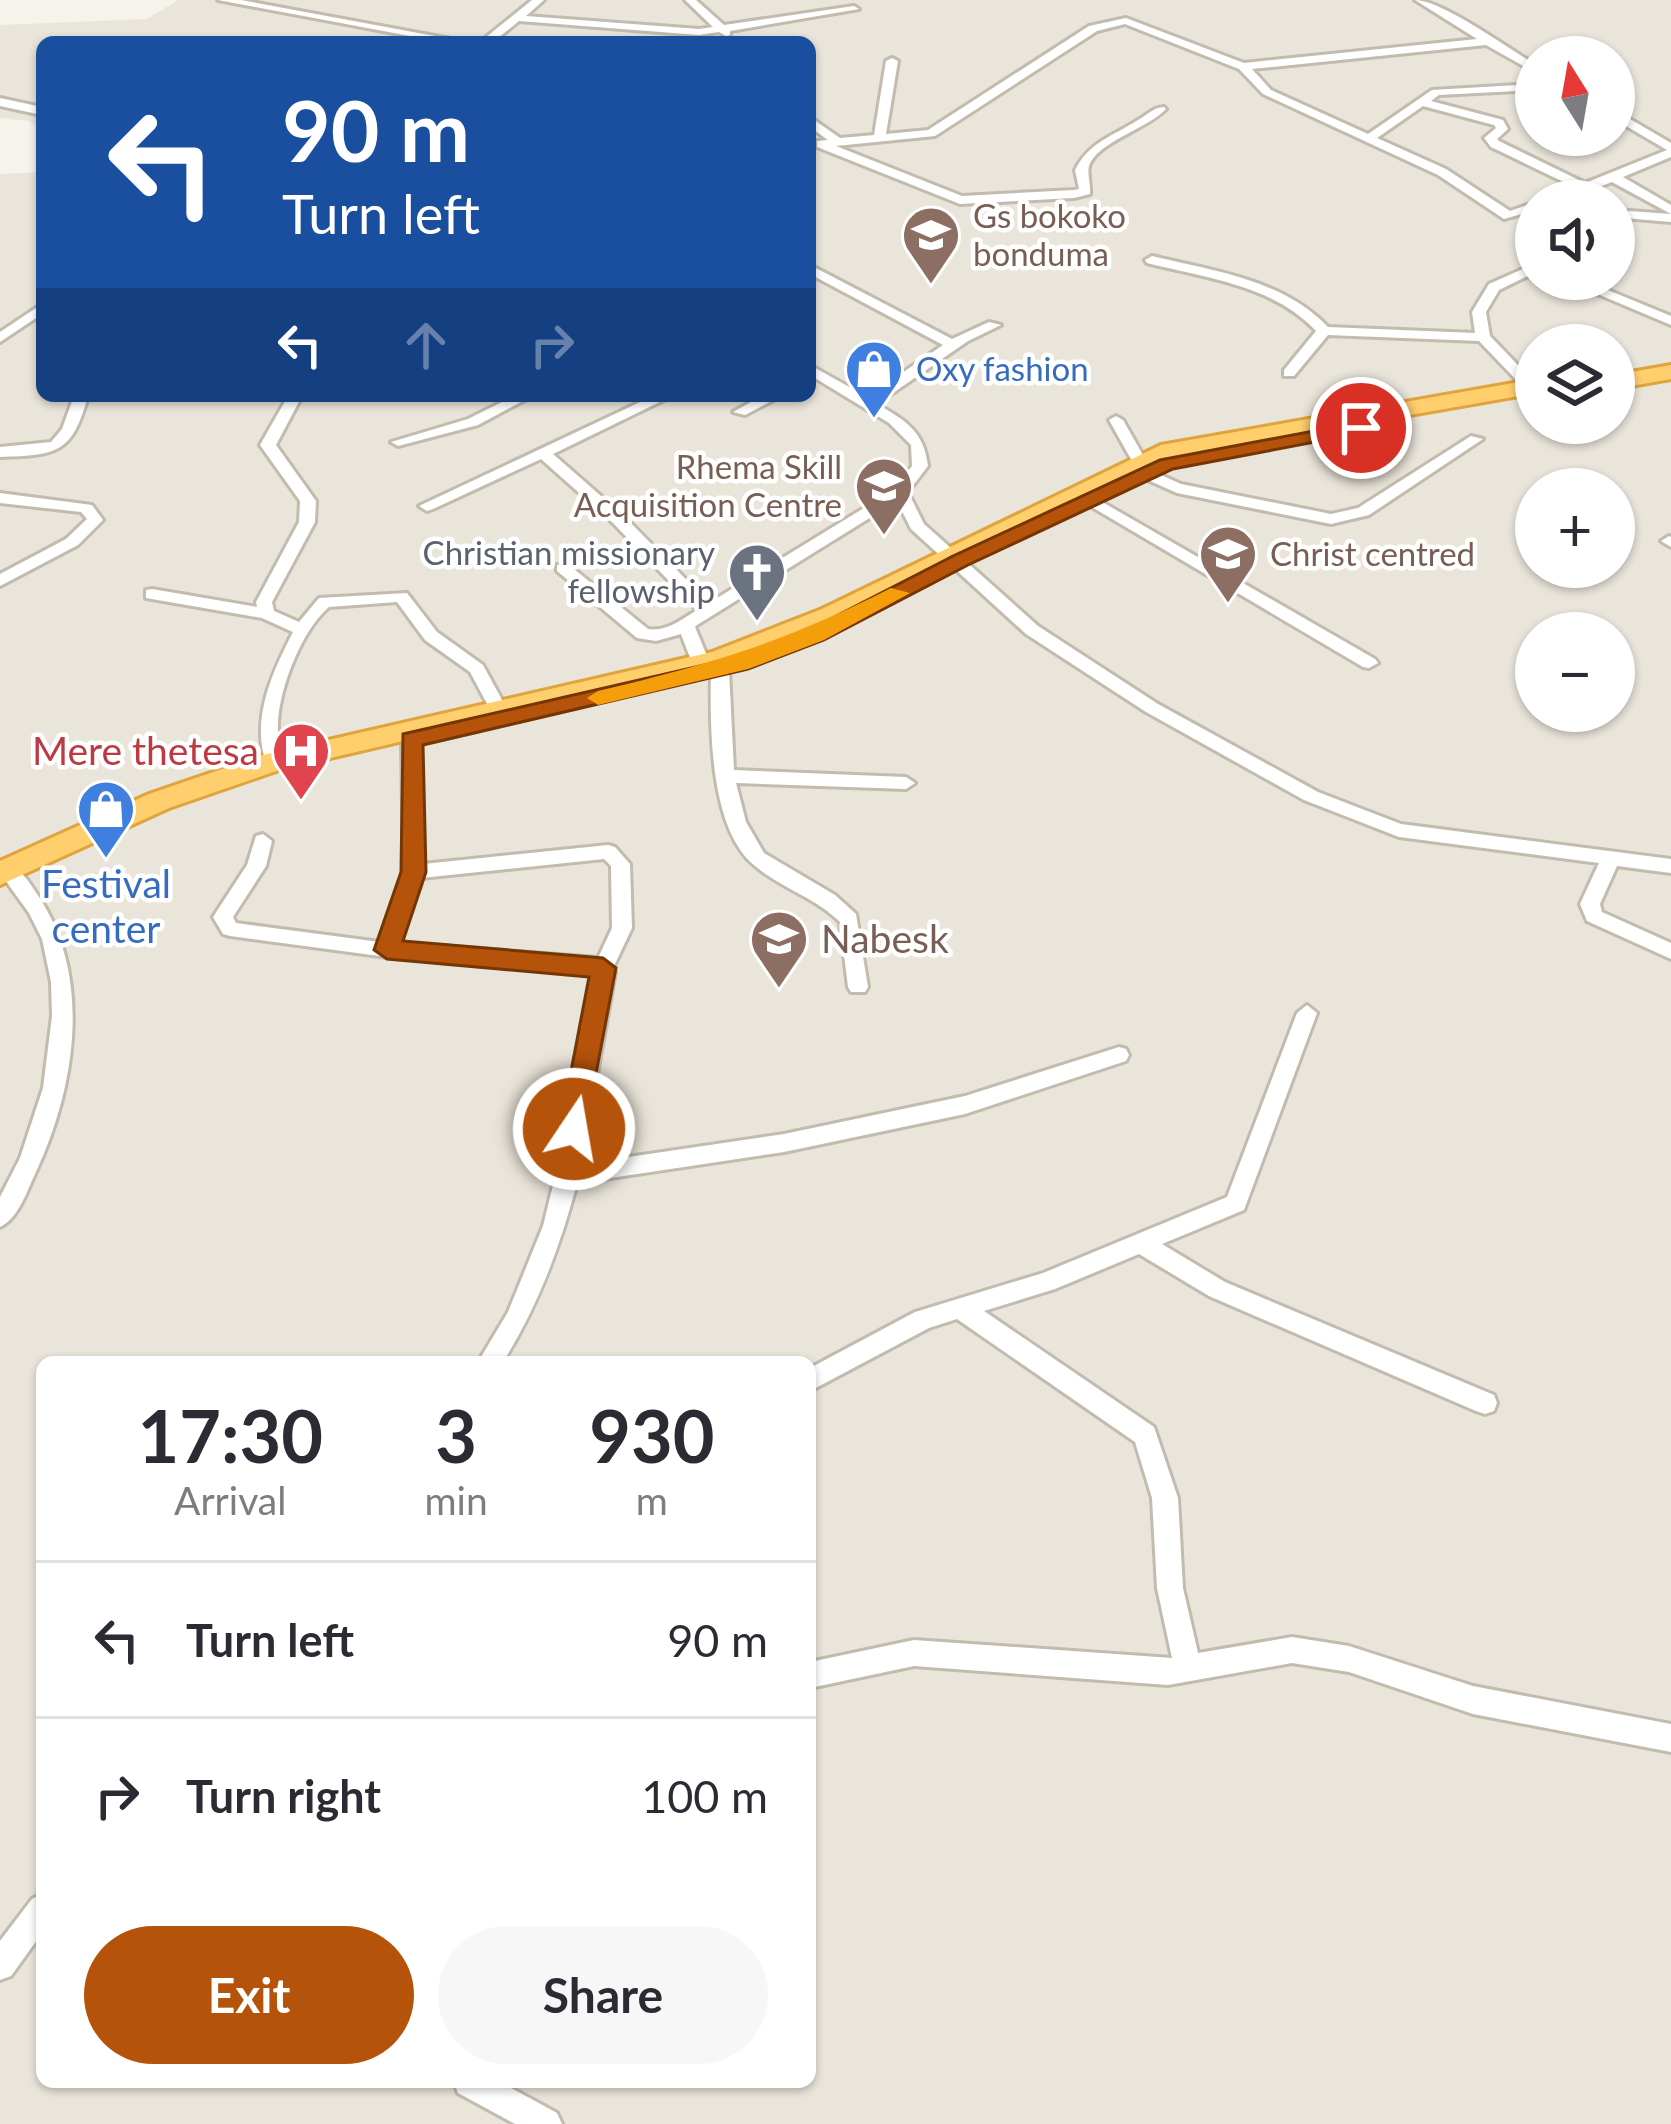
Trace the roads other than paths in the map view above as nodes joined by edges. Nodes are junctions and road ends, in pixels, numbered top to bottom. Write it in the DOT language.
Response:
graph roads {
  1 [pos="223,0"];
  2 [pos="539,0"];
  3 [pos="690,0"];
  4 [pos="1420,0"];
  5 [pos="854,9"];
  6 [pos="516,18"];
  7 [pos="724,30"];
  8 [pos="427,36"];
  9 [pos="494,36"];
  10 [pos="730,36"];
  11 [pos="1490,41"];
  12 [pos="1515,57"];
  13 [pos="892,61"];
  14 [pos="1243,68"];
  15 [pos="1515,88"];
  16 [pos="0,102"];
  17 [pos="1421,102"];
  18 [pos="1160,109"];
  19 [pos="36,110"];
  20 [pos="1635,128"];
  21 [pos="1369,138"];
  22 [pos="879,140"];
  23 [pos="823,144"];
  24 [pos="1671,151"];
  25 [pos="1613,177"];
  26 [pos="1569,180"];
  27 [pos="1605,180"];
  28 [pos="1515,214"];
  29 [pos="1671,214"];
  30 [pos="1635,215"];
  31 [pos="1152,260"];
  32 [pos="816,272"];
  33 [pos="1515,276"];
  34 [pos="1620,300"];
  35 [pos="36,312"];
  36 [pos="1671,321"];
  37 [pos="994,325"];
  38 [pos="1324,331"];
  39 [pos="4,332"];
  40 [pos="1483,337"];
  41 [pos="953,345"];
  42 [pos="1671,363"];
  43 [pos="1635,369"];
  44 [pos="1515,370"];
  45 [pos="1671,372"];
  46 [pos="1289,373"];
  47 [pos="816,376"];
  48 [pos="1635,378"];
  49 [pos="1515,394"];
  50 [pos="80,402"];
  51 [pos="292,402"];
  52 [pos="513,402"];
  53 [pos="652,402"];
  54 [pos="761,402"];
  55 [pos="867,404"];
  56 [pos="740,412"];
  57 [pos="1116,420"];
  58 [pos="1476,439"];
  59 [pos="398,442"];
  60 [pos="0,452"];
  61 [pos="543,453"];
  62 [pos="1142,468"];
  63 [pos="900,492"];
  64 [pos="0,498"];
  65 [pos="1090,500"];
  66 [pos="428,506"];
  67 [pos="956,556"];
  68 [pos="563,568"];
  69 [pos="0,581"];
  70 [pos="152,594"];
  71 [pos="706,609"];
  72 [pos="266,614"];
  73 [pos="686,626"];
  74 [pos="303,630"];
  75 [pos="1369,663"];
  76 [pos="711,667"];
  77 [pos="498,709"];
  78 [pos="411,740"];
  79 [pos="273,762"];
  80 [pos="727,776"];
  81 [pos="906,783"];
  82 [pos="263,841"];
  83 [pos="1610,859"];
  84 [pos="1671,866"];
  85 [pos="414,872"];
  86 [pos="6,876"];
  87 [pos="387,950"];
  88 [pos="1671,952"];
  89 [pos="603,968"];
  90 [pos="858,986"];
  91 [pos="1307,1013"];
  92 [pos="1119,1055"];
  93 [pos="564,1176"];
  94 [pos="0,1217"];
  95 [pos="1142,1244"];
  96 [pos="960,1308"];
  97 [pos="494,1356"];
  98 [pos="816,1377"];
  99 [pos="1485,1403"];
  100 [pos="1188,1671"];
  101 [pos="816,1674"];
  102 [pos="1671,1738"];
  103 [pos="36,1917"];
  104 [pos="0,1965"];
  105 [pos="480,2088"];
  106 [pos="546,2124"];
  1 -- 8 [label="street"];
  2 -- 6 [label="street"];
  3 -- 7 [label="street"];
  4 -- 11 [label="street"];
  5 -- 7 [label="street"];
  6 -- 7 [label="street"];
  6 -- 9 [label="street"];
  7 -- 10 [label="street"];
  11 -- 12 [label="street"];
  11 -- 14 [label="street"];
  13 -- 22 [label="street"];
  14 -- 21 [label="street"];
  14 -- 22 [label="street"];
  15 -- 17 [label="street"];
  16 -- 19 [label="street"];
  17 -- 21 [label="street"];
  17 -- 26 [label="street"];
  18 -- 23 [label="street"];
  20 -- 24 [label="street"];
  21 -- 28 [label="street"];
  22 -- 23 [label="street"];
  24 -- 25 [label="street"];
  25 -- 27 [label="street"];
  25 -- 29 [label="street"];
  29 -- 30 [label="street"];
  31 -- 38 [label="street"];
  32 -- 41 [label="street"];
  33 -- 40 [label="street"];
  34 -- 36 [label="street"];
  35 -- 39 [label="street"];
  37 -- 41 [label="street"];
  38 -- 40 [label="street"];
  38 -- 46 [label="street"];
  40 -- 44 [label="street"];
  41 -- 55 [label="street"];
  42 -- 43 [label="highway"];
  45 -- 48 [label="highway"];
  47 -- 55 [label="street"];
  49 -- 62 [label="highway"];
  50 -- 60 [label="street"];
  51 -- 72 [label="street"];
  52 -- 59 [label="street"];
  53 -- 61 [label="street"];
  54 -- 56 [label="street"];
  55 -- 63 [label="street"];
  57 -- 62 [label="street"];
  58 -- 62 [label="street"];
  61 -- 66 [label="street"];
  61 -- 71 [label="street"];
  62 -- 65 [label="highway"];
  62 -- 67 [label="highway"];
  63 -- 67 [label="street"];
  63 -- 71 [label="street"];
  64 -- 69 [label="street"];
  65 -- 67 [label="highway"];
  65 -- 75 [label="street"];
  67 -- 76 [label="highway"];
  67 -- 83 [label="street"];
  68 -- 73 [label="street"];
  70 -- 72 [label="street"];
  71 -- 73 [label="street"];
  72 -- 74 [label="street"];
  73 -- 76 [label="street"];
  74 -- 77 [label="street"];
  74 -- 79 [label="street"];
  76 -- 77 [label="highway"];
  76 -- 78 [label="highway"];
  76 -- 80 [label="street"];
  77 -- 79 [label="highway"];
  78 -- 85 [label="street"];
  78 -- 86 [label="highway"];
  79 -- 86 [label="highway"];
  80 -- 81 [label="street"];
  80 -- 90 [label="street"];
  82 -- 87 [label="street"];
  83 -- 84 [label="street"];
  83 -- 88 [label="street"];
  85 -- 87 [label="street"];
  85 -- 89 [label="street"];
  86 -- 94 [label="street"];
  87 -- 89 [label="street"];
  89 -- 93 [label="street"];
  91 -- 95 [label="street"];
  92 -- 93 [label="street"];
  93 -- 97 [label="street"];
  95 -- 96 [label="street"];
  95 -- 99 [label="street"];
  96 -- 98 [label="street"];
  96 -- 100 [label="street"];
  100 -- 101 [label="street"];
  100 -- 102 [label="street"];
  103 -- 104 [label="street"];
  105 -- 106 [label="street"];
}
